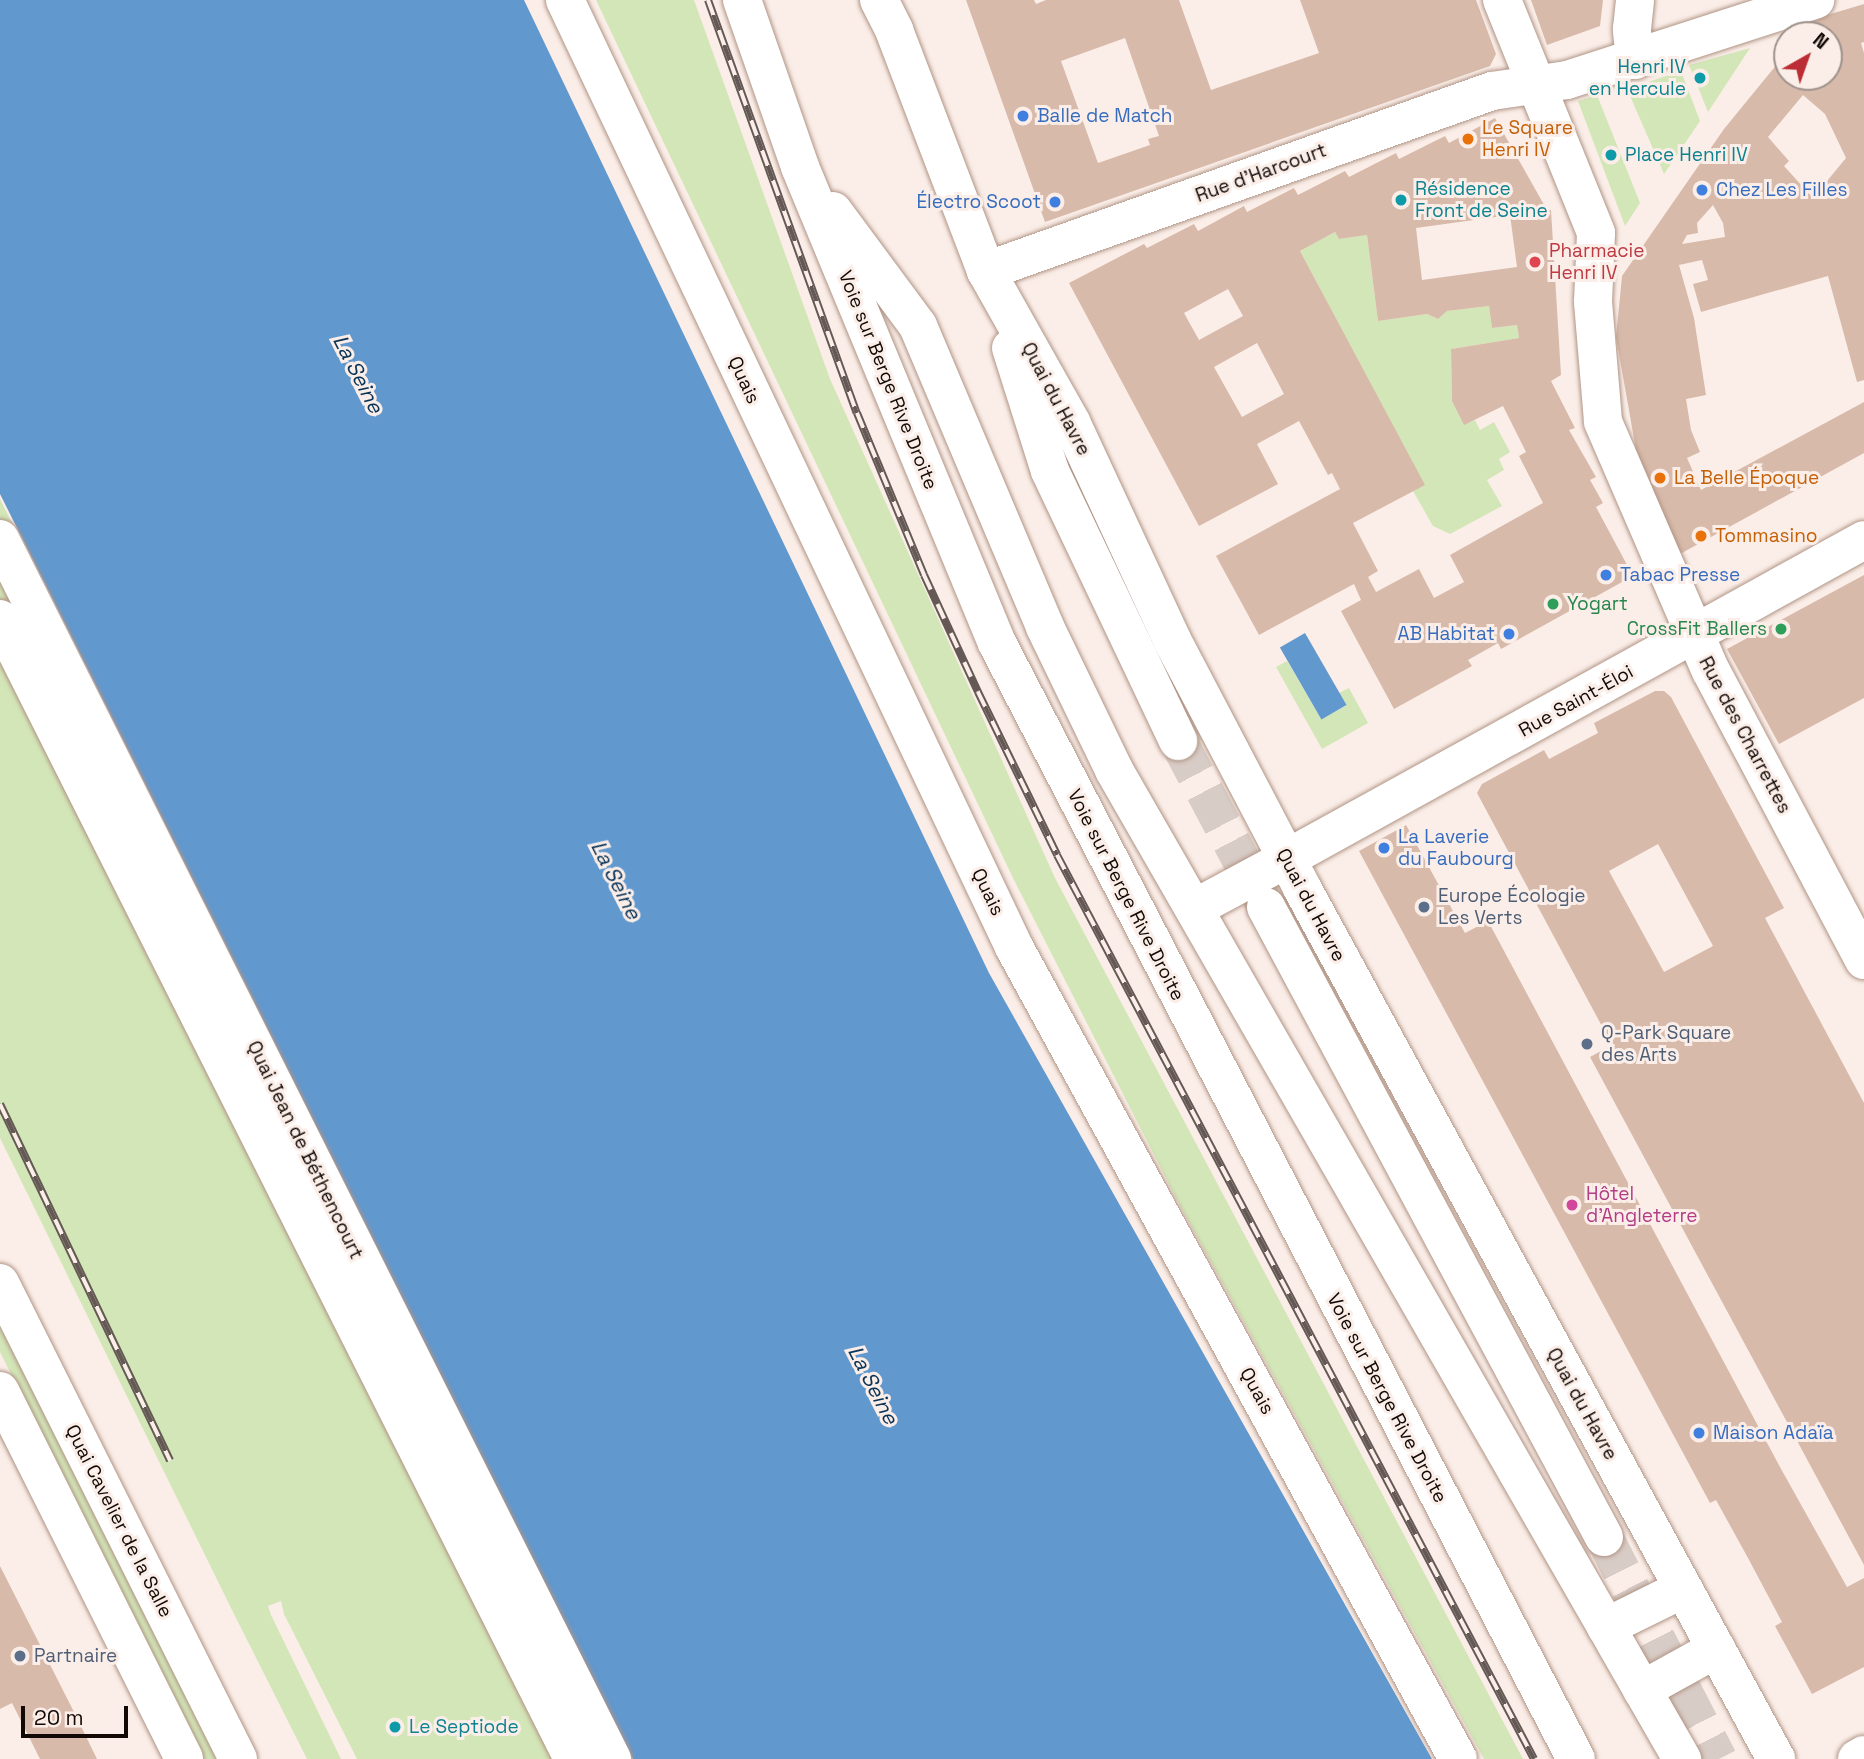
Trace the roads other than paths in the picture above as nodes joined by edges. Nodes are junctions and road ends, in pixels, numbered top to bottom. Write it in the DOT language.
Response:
graph roads {
  1 [pos="565,0"];
  2 [pos="742,0"];
  3 [pos="1502,0"];
  4 [pos="1635,0"];
  5 [pos="1813,1"];
  6 [pos="887,10"];
  7 [pos="1635,60"];
  8 [pos="1538,83"];
  9 [pos="800,167"];
  10 [pos="986,271"];
  11 [pos="0,539"];
  12 [pos="1864,540"];
  13 [pos="0,619"];
  14 [pos="1693,632"];
  15 [pos="1178,741"];
  16 [pos="1286,859"];
  17 [pos="1266,907"];
  18 [pos="1195,908"];
  19 [pos="1864,960"];
  20 [pos="0,1283"];
  21 [pos="0,1391"];
  22 [pos="1604,1537"];
  23 [pos="1683,1589"];
  24 [pos="1606,1627"];
  25 [pos="1716,1649"];
  26 [pos="1642,1690"];
  27 [pos="1864,1755"];
  28 [pos="184,1759"];
  29 [pos="238,1759"];
  30 [pos="573,1759"];
  31 [pos="612,1759"];
  32 [pos="1458,1759"];
  33 [pos="1576,1759"];
  34 [pos="1682,1759"];
  35 [pos="1776,1759"];
  36 [pos="1857,1759"];
  1 -- 32 [label="main road, Quais"];
  2 -- 9 [label="main road, Voie sur Berge Rive Droite"];
  3 -- 8 [label="main road"];
  4 -- 7 [label="main road"];
  5 -- 7 [label="main road"];
  6 -- 10 [label="main road, Quai du Havre"];
  7 -- 8 [label="main road"];
  8 -- 10 [label="main road, Rue d'Harcourt"];
  8 -- 14 [label="main road, Rue des Charrettes"];
  9 -- 18 [label="main road"];
  9 -- 33 [label="main road, Voie sur Berge Rive Droite"];
  10 -- 15 [label="main road"];
  10 -- 16 [label="main road, Quai du Havre"];
  11 -- 31 [label="main road, Quai Jean de Béthencourt"];
  12 -- 14 [label="main road, Rue Saint-Éloi"];
  13 -- 30 [label="main road, Quai Jean de Béthencourt"];
  14 -- 16 [label="main road, Rue Saint-Éloi"];
  14 -- 19 [label="main road, Rue des Charrettes"];
  16 -- 18 [label="main road, Rue Saint-Éloi"];
  16 -- 23 [label="main road, Quai du Havre"];
  17 -- 22 [label="main road"];
  18 -- 24 [label="main road"];
  20 -- 29 [label="main road, Quai Cavelier de la Salle"];
  21 -- 28 [label="main road"];
  23 -- 24 [label="main road"];
  23 -- 25 [label="main road, Quai du Havre"];
  24 -- 26 [label="main road"];
  25 -- 26 [label="main road"];
  25 -- 35 [label="main road, Quai du Havre"];
  26 -- 34 [label="main road"];
  27 -- 36 [label="main road"];
}
